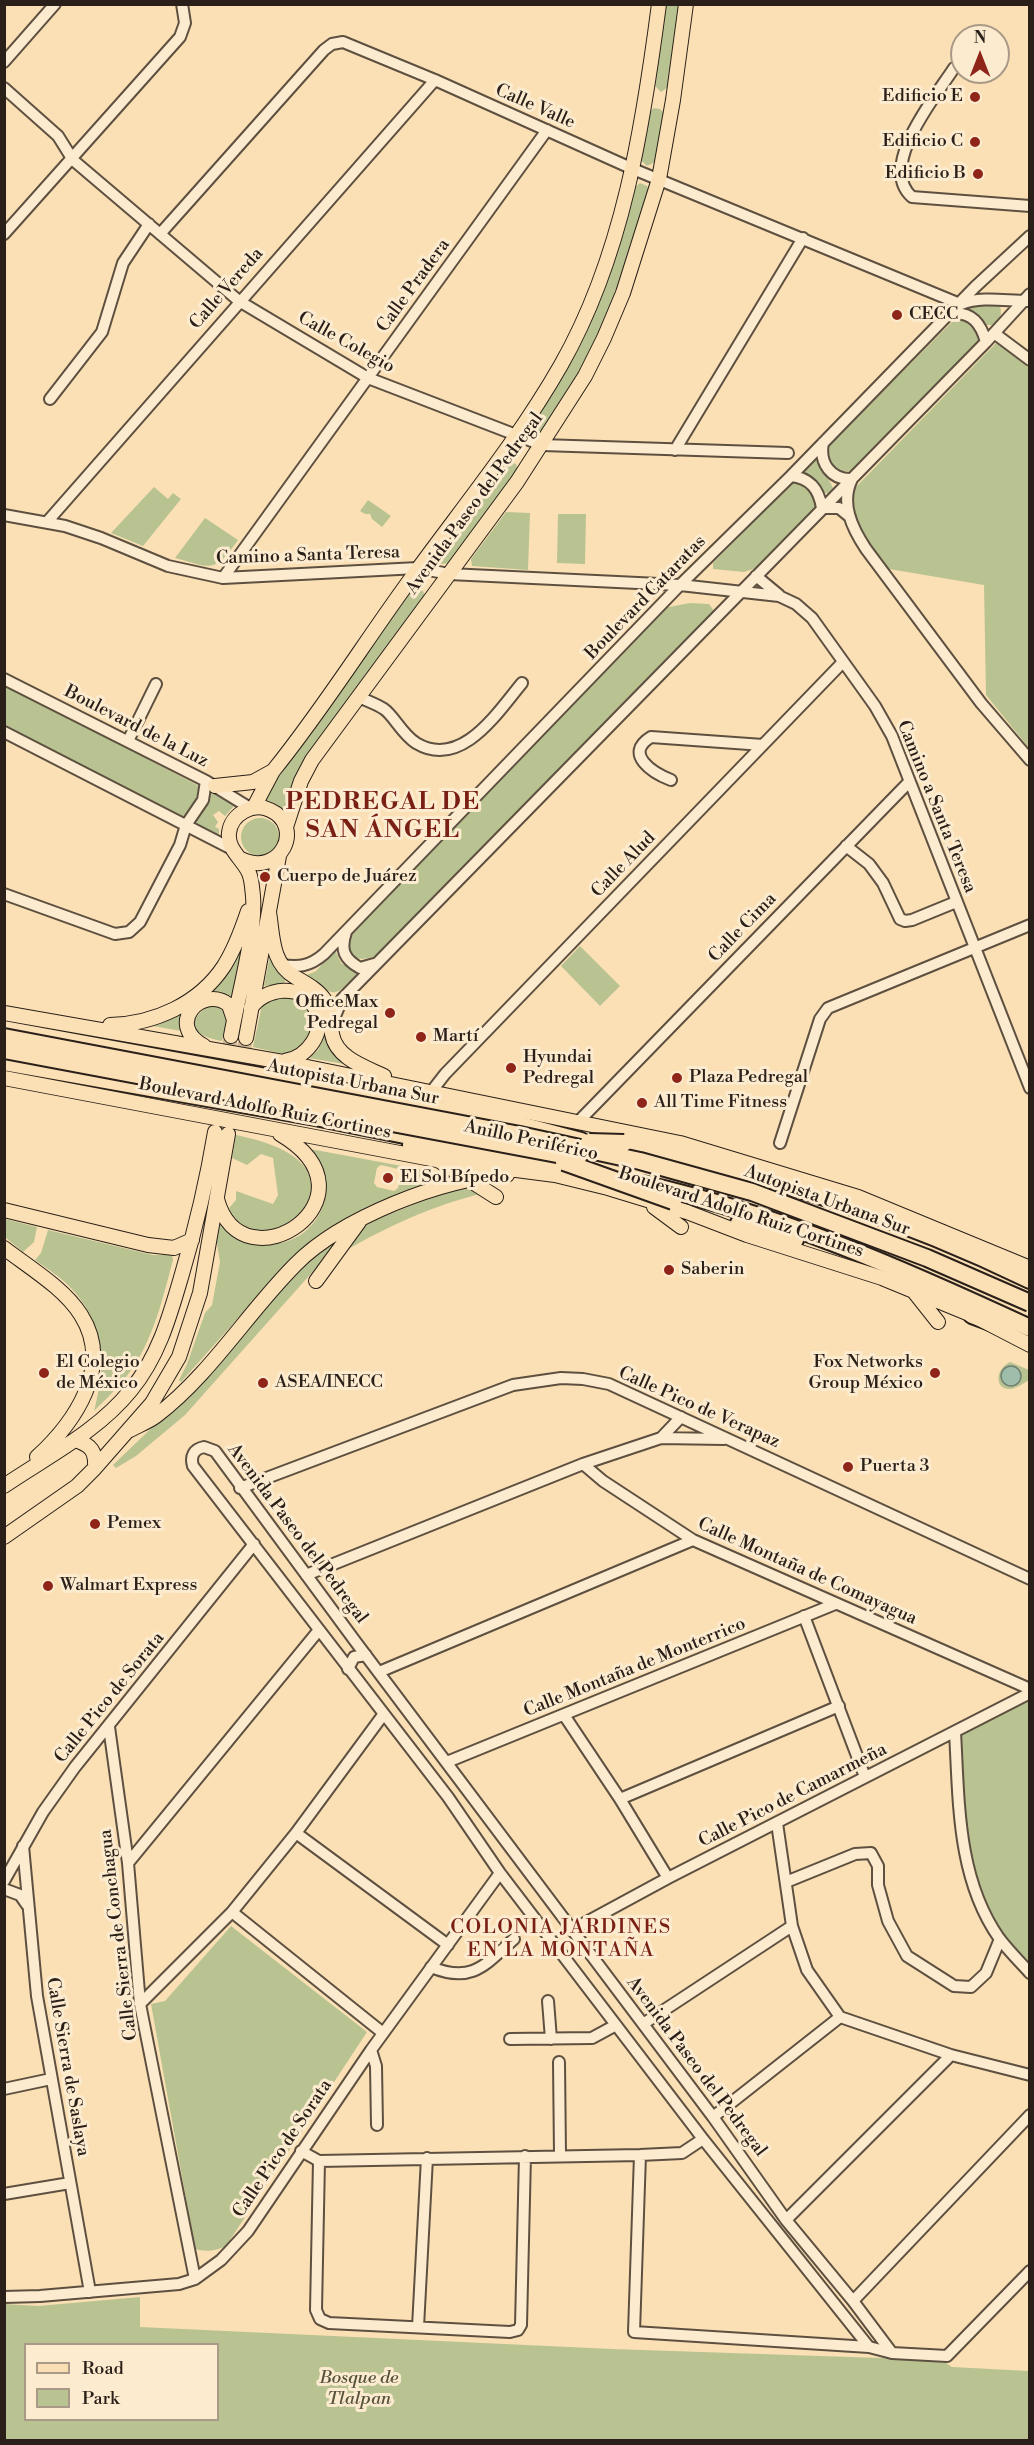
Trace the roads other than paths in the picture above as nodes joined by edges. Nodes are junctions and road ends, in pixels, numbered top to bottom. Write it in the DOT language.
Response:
graph roads {
  1 [pos="55,4"];
  2 [pos="182,4"];
  3 [pos="659,4"];
  4 [pos="686,4"];
  5 [pos="4,62"];
  6 [pos="950,74"];
  7 [pos="435,80"];
  8 [pos="4,88"];
  9 [pos="648,96"];
  10 [pos="673,100"];
  11 [pos="547,130"];
  12 [pos="73,159"];
  13 [pos="633,170"];
  14 [pos="659,179"];
  15 [pos="1029,206"];
  16 [pos="149,224"];
  17 [pos="4,234"];
  18 [pos="160,234"];
  19 [pos="1029,236"];
  20 [pos="803,238"];
  21 [pos="1028,299"];
  22 [pos="238,301"];
  23 [pos="960,304"];
  24 [pos="951,314"];
  25 [pos="994,333"];
  26 [pos="986,342"];
  27 [pos="1029,360"];
  28 [pos="368,378"];
  29 [pos="50,399"];
  30 [pos="516,437"];
  31 [pos="823,443"];
  32 [pos="542,446"];
  33 [pos="675,450"];
  34 [pos="788,453"];
  35 [pos="791,477"];
  36 [pos="852,479"];
  37 [pos="822,508"];
  38 [pos="4,515"];
  39 [pos="850,517"];
  40 [pos="46,522"];
  41 [pos="418,568"];
  42 [pos="449,574"];
  43 [pos="756,576"];
  44 [pos="223,578"];
  45 [pos="680,585"];
  46 [pos="741,592"];
  47 [pos="780,596"];
  48 [pos="843,662"];
  49 [pos="4,679"];
  50 [pos="522,683"];
  51 [pos="156,684"];
  52 [pos="359,697"];
  53 [pos="4,732"];
  54 [pos="128,741"];
  55 [pos="763,745"];
  56 [pos="1029,760"];
  57 [pos="273,771"];
  58 [pos="671,780"];
  59 [pos="909,782"];
  60 [pos="210,784"];
  61 [pos="252,808"];
  62 [pos="186,825"];
  63 [pos="286,827"];
  64 [pos="846,846"];
  65 [pos="237,854"];
  66 [pos="279,856"];
  67 [pos="4,894"];
  68 [pos="253,898"];
  69 [pos="956,902"];
  70 [pos="269,912"];
  71 [pos="1029,925"];
  72 [pos="346,929"];
  73 [pos="974,948"];
  74 [pos="379,960"];
  75 [pos="280,965"];
  76 [pos="251,1008"];
  77 [pos="4,1013"];
  78 [pos="234,1020"];
  79 [pos="333,1021"];
  80 [pos="86,1026"];
  81 [pos="4,1029"];
  82 [pos="231,1036"];
  83 [pos="4,1037"];
  84 [pos="246,1038"];
  85 [pos="4,1050"];
  86 [pos="217,1051"];
  87 [pos="4,1062"];
  88 [pos="283,1062"];
  89 [pos="4,1078"];
  90 [pos="4,1082"];
  91 [pos="22,1082"];
  92 [pos="407,1087"];
  93 [pos="1029,1088"];
  94 [pos="431,1092"];
  95 [pos="315,1117"];
  96 [pos="578,1122"];
  97 [pos="270,1129"];
  98 [pos="548,1141"];
  99 [pos="780,1143"];
  100 [pos="532,1150"];
  101 [pos="473,1172"];
  102 [pos="216,1197"];
  103 [pos="496,1197"];
  104 [pos="645,1200"];
  105 [pos="4,1210"];
  106 [pos="361,1220"];
  107 [pos="681,1227"];
  108 [pos="192,1240"];
  109 [pos="762,1240"];
  110 [pos="4,1248"];
  111 [pos="780,1257"];
  112 [pos="1029,1268"];
  113 [pos="316,1281"];
  114 [pos="1029,1281"];
  115 [pos="914,1291"];
  116 [pos="1029,1295"];
  117 [pos="1029,1303"];
  118 [pos="1029,1313"];
  119 [pos="972,1315"];
  120 [pos="938,1322"];
  121 [pos="1029,1328"];
  122 [pos="1029,1335"];
  123 [pos="1029,1345"];
  124 [pos="681,1417"];
  125 [pos="128,1431"];
  126 [pos="661,1438"];
  127 [pos="728,1439"];
  128 [pos="75,1440"];
  129 [pos="583,1464"];
  130 [pos="95,1468"];
  131 [pos="8,1484"];
  132 [pos="240,1488"];
  133 [pos="4,1537"];
  134 [pos="693,1540"];
  135 [pos="254,1544"];
  136 [pos="306,1575"];
  137 [pos="1029,1579"];
  138 [pos="835,1604"];
  139 [pos="804,1616"];
  140 [pos="319,1630"];
  141 [pos="355,1641"];
  142 [pos="337,1654"];
  143 [pos="366,1655"];
  144 [pos="348,1669"];
  145 [pos="379,1672"];
  146 [pos="1029,1691"];
  147 [pos="838,1706"];
  148 [pos="383,1715"];
  149 [pos="564,1715"];
  150 [pos="110,1727"];
  151 [pos="955,1732"];
  152 [pos="447,1762"];
  153 [pos="866,1777"];
  154 [pos="620,1799"];
  155 [pos="482,1809"];
  156 [pos="465,1820"];
  157 [pos="777,1822"];
  158 [pos="497,1830"];
  159 [pos="296,1833"];
  160 [pos="482,1843"];
  161 [pos="23,1846"];
  162 [pos="128,1863"];
  163 [pos="500,1873"];
  164 [pos="668,1878"];
  165 [pos="4,1881"];
  166 [pos="786,1882"];
  167 [pos="4,1889"];
  168 [pos="27,1905"];
  169 [pos="232,1912"];
  170 [pos="792,1926"];
  171 [pos="572,1930"];
  172 [pos="1000,1939"];
  173 [pos="514,1940"];
  174 [pos="448,1945"];
  175 [pos="431,1967"];
  176 [pos="1029,1973"];
  177 [pos="548,2001"];
  178 [pos="140,2004"];
  179 [pos="840,2017"];
  180 [pos="643,2024"];
  181 [pos="616,2025"];
  182 [pos="382,2033"];
  183 [pos="551,2038"];
  184 [pos="510,2039"];
  185 [pos="658,2044"];
  186 [pos="371,2050"];
  187 [pos="639,2055"];
  188 [pos="951,2055"];
  189 [pos="559,2061"];
  190 [pos="672,2062"];
  191 [pos="654,2074"];
  192 [pos="1029,2075"];
  193 [pos="51,2079"];
  194 [pos="4,2089"];
  195 [pos="1029,2115"];
  196 [pos="713,2117"];
  197 [pos="377,2125"];
  198 [pos="703,2139"];
  199 [pos="301,2151"];
  200 [pos="560,2155"];
  201 [pos="640,2155"];
  202 [pos="525,2156"];
  203 [pos="427,2158"];
  204 [pos="319,2161"];
  205 [pos="748,2167"];
  206 [pos="732,2175"];
  207 [pos="70,2183"];
  208 [pos="4,2194"];
  209 [pos="786,2220"];
  210 [pos="1029,2271"];
  211 [pos="195,2279"];
  212 [pos="90,2292"];
  213 [pos="4,2296"];
  214 [pos="853,2301"];
  215 [pos="418,2327"];
  216 [pos="869,2347"];
  217 [pos="892,2353"];
  1 -- 5 [label="street"];
  2 -- 12 [label="street"];
  3 -- 9 [label="main road, Avenida Paseo del Pedregal"];
  4 -- 10 [label="main road, Avenida Paseo del Pedregal"];
  6 -- 15 [label="street"];
  7 -- 11 [label="street, Calle Valle"];
  7 -- 18 [label="street, Calle Valle"];
  7 -- 22 [label="street, Calle Vereda"];
  8 -- 12 [label="street, Calle Colegio"];
  9 -- 10 [label="main road"];
  9 -- 13 [label="main road, Avenida Paseo del Pedregal"];
  10 -- 14 [label="main road, Avenida Paseo del Pedregal"];
  11 -- 13 [label="street, Calle Valle"];
  11 -- 28 [label="street, Calle Pradera"];
  12 -- 16 [label="street, Calle Colegio"];
  12 -- 17 [label="street"];
  13 -- 14 [label="street, Calle Valle"];
  13 -- 30 [label="main road, Avenida Paseo del Pedregal"];
  14 -- 20 [label="street, Calle Valle"];
  14 -- 32 [label="main road, Avenida Paseo del Pedregal"];
  16 -- 18 [label="street, Calle Colegio"];
  16 -- 29 [label="street"];
  18 -- 22 [label="street, Calle Colegio"];
  19 -- 23 [label="street, Boulevard Cataratas"];
  20 -- 23 [label="street, Calle Valle"];
  20 -- 33 [label="street"];
  21 -- 23 [label="street"];
  21 -- 25 [label="street"];
  22 -- 28 [label="street, Calle Colegio"];
  22 -- 40 [label="street, Calle Vereda"];
  23 -- 24 [label="street, Boulevard Cataratas"];
  24 -- 26 [label="street"];
  24 -- 31 [label="street, Boulevard Cataratas"];
  25 -- 26 [label="street"];
  25 -- 27 [label="street"];
  26 -- 36 [label="street"];
  28 -- 30 [label="street, Calle Colegio"];
  28 -- 44 [label="street, Calle Pradera"];
  30 -- 32 [label="street, Calle Colegio"];
  30 -- 41 [label="main road, Avenida Paseo del Pedregal"];
  31 -- 35 [label="street, Boulevard Cataratas"];
  31 -- 36 [label="street"];
  32 -- 33 [label="street, Calle Colegio"];
  32 -- 42 [label="main road, Avenida Paseo del Pedregal"];
  33 -- 34 [label="street, Calle Colegio"];
  35 -- 37 [label="street"];
  35 -- 45 [label="street, Boulevard Cataratas"];
  36 -- 37 [label="street"];
  36 -- 39 [label="street"];
  37 -- 39 [label="street"];
  37 -- 43 [label="street"];
  38 -- 40 [label="street, Camino a Santa Teresa"];
  39 -- 56 [label="street"];
  40 -- 44 [label="street, Camino a Santa Teresa"];
  41 -- 42 [label="street, Camino a Santa Teresa"];
  41 -- 44 [label="street, Camino a Santa Teresa"];
  41 -- 57 [label="main road, Avenida Paseo del Pedregal"];
  42 -- 45 [label="street, Camino a Santa Teresa"];
  42 -- 52 [label="main road, Avenida Paseo del Pedregal"];
  43 -- 46 [label="street"];
  43 -- 47 [label="street"];
  45 -- 46 [label="street, Camino a Santa Teresa"];
  45 -- 72 [label="street, Boulevard Cataratas"];
  46 -- 47 [label="street, Camino a Santa Teresa"];
  46 -- 74 [label="street"];
  47 -- 48 [label="street, Camino a Santa Teresa"];
  48 -- 55 [label="street, Calle Alud"];
  48 -- 59 [label="street, Camino a Santa Teresa"];
  49 -- 54 [label="street, Boulevard de la Luz"];
  50 -- 52 [label="street"];
  51 -- 54 [label="street"];
  52 -- 63 [label="main road, Avenida Paseo del Pedregal"];
  53 -- 62 [label="street"];
  54 -- 60 [label="street, Boulevard de la Luz"];
  55 -- 58 [label="street"];
  55 -- 94 [label="street, Calle Alud"];
  57 -- 60 [label="main road"];
  57 -- 61 [label="main road, Avenida Paseo del Pedregal"];
  59 -- 64 [label="street, Calle Cima"];
  59 -- 69 [label="street, Camino a Santa Teresa"];
  60 -- 61 [label="street, Boulevard de la Luz"];
  60 -- 62 [label="street"];
  61 -- 63 [label="main road"];
  61 -- 65 [label="main road"];
  62 -- 65 [label="street"];
  62 -- 67 [label="street"];
  63 -- 66 [label="main road"];
  64 -- 69 [label="street"];
  64 -- 96 [label="street, Calle Cima"];
  65 -- 66 [label="main road"];
  65 -- 68 [label="main road"];
  66 -- 70 [label="main road"];
  68 -- 78 [label="main road"];
  68 -- 80 [label="main road"];
  69 -- 73 [label="street, Camino a Santa Teresa"];
  70 -- 75 [label="main road"];
  70 -- 76 [label="main road"];
  71 -- 73 [label="street"];
  72 -- 74 [label="street"];
  72 -- 75 [label="street, Boulevard Cataratas"];
  73 -- 93 [label="street, Camino a Santa Teresa"];
  73 -- 99 [label="street"];
  74 -- 79 [label="street"];
  75 -- 79 [label="main road"];
  76 -- 84 [label="main road"];
  76 -- 88 [label="main road"];
  77 -- 80 [label="main road"];
  78 -- 82 [label="main road"];
  78 -- 86 [label="main road"];
  79 -- 92 [label="main road"];
  80 -- 86 [label="main road"];
  81 -- 116 [label="highway, Anillo Periférico"];
  83 -- 98 [label="highway, Autopista Urbana Sur, bridge"];
  85 -- 100 [label="highway, Autopista Urbana Sur, bridge"];
  86 -- 88 [label="main road"];
  87 -- 95 [label="highway, Anillo Periférico"];
  88 -- 92 [label="main road"];
  89 -- 91 [label="main road, Boulevard Adolfo Ruiz Cortines"];
  90 -- 91 [label="main road"];
  91 -- 97 [label="main road, Boulevard Adolfo Ruiz Cortines"];
  92 -- 94 [label="main road"];
  94 -- 96 [label="main road"];
  95 -- 101 [label="highway"];
  95 -- 121 [label="highway, Anillo Periférico"];
  96 -- 112 [label="main road"];
  97 -- 101 [label="main road, Boulevard Adolfo Ruiz Cortines"];
  97 -- 102 [label="main road"];
  98 -- 114 [label="highway, bridge"];
  98 -- 117 [label="highway, Autopista Urbana Sur, bridge"];
  100 -- 118 [label="highway, Autopista Urbana Sur, bridge"];
  100 -- 122 [label="highway, bridge"];
  101 -- 103 [label="main road"];
  101 -- 104 [label="main road, Boulevard Adolfo Ruiz Cortines"];
  101 -- 106 [label="main road"];
  102 -- 108 [label="main road"];
  102 -- 125 [label="main road"];
  104 -- 107 [label="main road"];
  104 -- 109 [label="main road, Boulevard Adolfo Ruiz Cortines"];
  105 -- 108 [label="main road"];
  106 -- 113 [label="main road"];
  106 -- 125 [label="main road"];
  108 -- 128 [label="main road"];
  109 -- 111 [label="main road"];
  109 -- 115 [label="main road, Boulevard Adolfo Ruiz Cortines"];
  110 -- 131 [label="main road"];
  115 -- 119 [label="main road, Boulevard Adolfo Ruiz Cortines"];
  115 -- 120 [label="main road"];
  119 -- 122 [label="highway"];
  119 -- 123 [label="main road, Boulevard Adolfo Ruiz Cortines"];
  124 -- 126 [label="street"];
  124 -- 127 [label="street, Calle Pico de Verapaz"];
  124 -- 132 [label="street, Calle Pico de Verapaz"];
  125 -- 130 [label="main road"];
  126 -- 127 [label="street"];
  126 -- 129 [label="street"];
  127 -- 137 [label="street, Calle Pico de Verapaz"];
  128 -- 130 [label="main road"];
  128 -- 131 [label="main road"];
  129 -- 134 [label="street, Calle Montaña de Comayagua"];
  129 -- 136 [label="street"];
  130 -- 133 [label="main road"];
  132 -- 135 [label="street, Avenida Paseo del Pedregal"];
  132 -- 136 [label="street, Avenida Paseo del Pedregal"];
  134 -- 138 [label="street, Calle Montaña de Comayagua"];
  134 -- 145 [label="street"];
  135 -- 140 [label="street, Avenida Paseo del Pedregal"];
  135 -- 150 [label="street, Calle Pico de Sorata"];
  136 -- 141 [label="street, Avenida Paseo del Pedregal"];
  138 -- 139 [label="street, Calle Montaña de Monterrico"];
  138 -- 146 [label="street, Calle Montaña de Comayagua"];
  139 -- 147 [label="street"];
  139 -- 149 [label="street, Calle Montaña de Monterrico"];
  140 -- 142 [label="street, Avenida Paseo del Pedregal"];
  140 -- 162 [label="street"];
  141 -- 142 [label="street"];
  141 -- 143 [label="street, Avenida Paseo del Pedregal"];
  142 -- 144 [label="street, Avenida Paseo del Pedregal"];
  143 -- 144 [label="street"];
  143 -- 145 [label="street, Avenida Paseo del Pedregal"];
  144 -- 148 [label="street, Avenida Paseo del Pedregal"];
  145 -- 152 [label="street, Avenida Paseo del Pedregal"];
  146 -- 151 [label="street, Calle Pico de Camarmeña"];
  147 -- 153 [label="street"];
  147 -- 154 [label="street"];
  148 -- 156 [label="street, Avenida Paseo del Pedregal"];
  148 -- 159 [label="street"];
  149 -- 152 [label="street, Calle Montaña de Monterrico"];
  149 -- 154 [label="street"];
  150 -- 161 [label="street, Calle Pico de Sorata"];
  150 -- 162 [label="street, Calle Sierra de Conchagua"];
  151 -- 153 [label="street, Calle Pico de Camarmeña"];
  151 -- 172 [label="street"];
  152 -- 155 [label="street, Avenida Paseo del Pedregal"];
  153 -- 157 [label="street, Calle Pico de Camarmeña"];
  154 -- 164 [label="street"];
  155 -- 156 [label="street"];
  155 -- 158 [label="street, Avenida Paseo del Pedregal"];
  156 -- 160 [label="street, Avenida Paseo del Pedregal"];
  157 -- 164 [label="street, Calle Pico de Camarmeña"];
  157 -- 166 [label="street"];
  158 -- 160 [label="street"];
  158 -- 171 [label="street, Avenida Paseo del Pedregal"];
  159 -- 169 [label="street"];
  159 -- 174 [label="street"];
  160 -- 163 [label="street, Avenida Paseo del Pedregal"];
  161 -- 165 [label="street, Calle Pico de Sorata"];
  161 -- 168 [label="street, Calle Sierra de Saslaya"];
  162 -- 178 [label="street, Calle Sierra de Conchagua"];
  163 -- 174 [label="street, Calle Pico de Sorata"];
  163 -- 181 [label="street, Avenida Paseo del Pedregal"];
  164 -- 171 [label="street, Calle Pico de Camarmeña"];
  166 -- 170 [label="street"];
  166 -- 172 [label="street"];
  167 -- 168 [label="street"];
  168 -- 193 [label="street, Calle Sierra de Saslaya"];
  169 -- 178 [label="street"];
  169 -- 182 [label="street"];
  170 -- 179 [label="street"];
  170 -- 180 [label="street"];
  171 -- 180 [label="street, Avenida Paseo del Pedregal"];
  172 -- 176 [label="street"];
  173 -- 175 [label="street"];
  174 -- 175 [label="street, Calle Pico de Sorata"];
  175 -- 182 [label="street, Calle Pico de Sorata"];
  177 -- 183 [label="street"];
  178 -- 211 [label="street, Calle Sierra de Conchagua"];
  179 -- 188 [label="street"];
  179 -- 196 [label="street"];
  180 -- 185 [label="street, Avenida Paseo del Pedregal"];
  181 -- 183 [label="street"];
  181 -- 187 [label="street, Avenida Paseo del Pedregal"];
  182 -- 186 [label="street, Calle Pico de Sorata"];
  183 -- 184 [label="street"];
  185 -- 187 [label="street"];
  185 -- 190 [label="street, Avenida Paseo del Pedregal"];
  186 -- 197 [label="street"];
  186 -- 199 [label="street, Calle Pico de Sorata"];
  187 -- 191 [label="street, Avenida Paseo del Pedregal"];
  188 -- 192 [label="street"];
  188 -- 209 [label="street"];
  189 -- 200 [label="street"];
  190 -- 191 [label="street"];
  190 -- 196 [label="street, Avenida Paseo del Pedregal"];
  191 -- 198 [label="street, Avenida Paseo del Pedregal"];
  193 -- 194 [label="street"];
  193 -- 207 [label="street, Calle Sierra de Saslaya"];
  195 -- 214 [label="street"];
  196 -- 205 [label="street, Avenida Paseo del Pedregal"];
  198 -- 201 [label="street"];
  198 -- 206 [label="street, Avenida Paseo del Pedregal"];
  199 -- 204 [label="street"];
  199 -- 211 [label="street, Calle Pico de Sorata"];
  200 -- 201 [label="street"];
  200 -- 202 [label="street"];
  201 -- 216 [label="street"];
  202 -- 203 [label="street"];
  202 -- 215 [label="street"];
  203 -- 204 [label="street"];
  203 -- 215 [label="street"];
  204 -- 215 [label="street"];
  205 -- 206 [label="street"];
  205 -- 209 [label="street, Avenida Paseo del Pedregal"];
  206 -- 216 [label="street, Avenida Paseo del Pedregal"];
  207 -- 208 [label="street"];
  207 -- 212 [label="street, Calle Sierra de Saslaya"];
  209 -- 214 [label="street, Avenida Paseo del Pedregal"];
  210 -- 217 [label="street"];
  211 -- 212 [label="street, Calle Pico de Sorata"];
  212 -- 213 [label="street, Calle Pico de Sorata"];
  214 -- 217 [label="street, Avenida Paseo del Pedregal"];
  216 -- 217 [label="street"];
}
